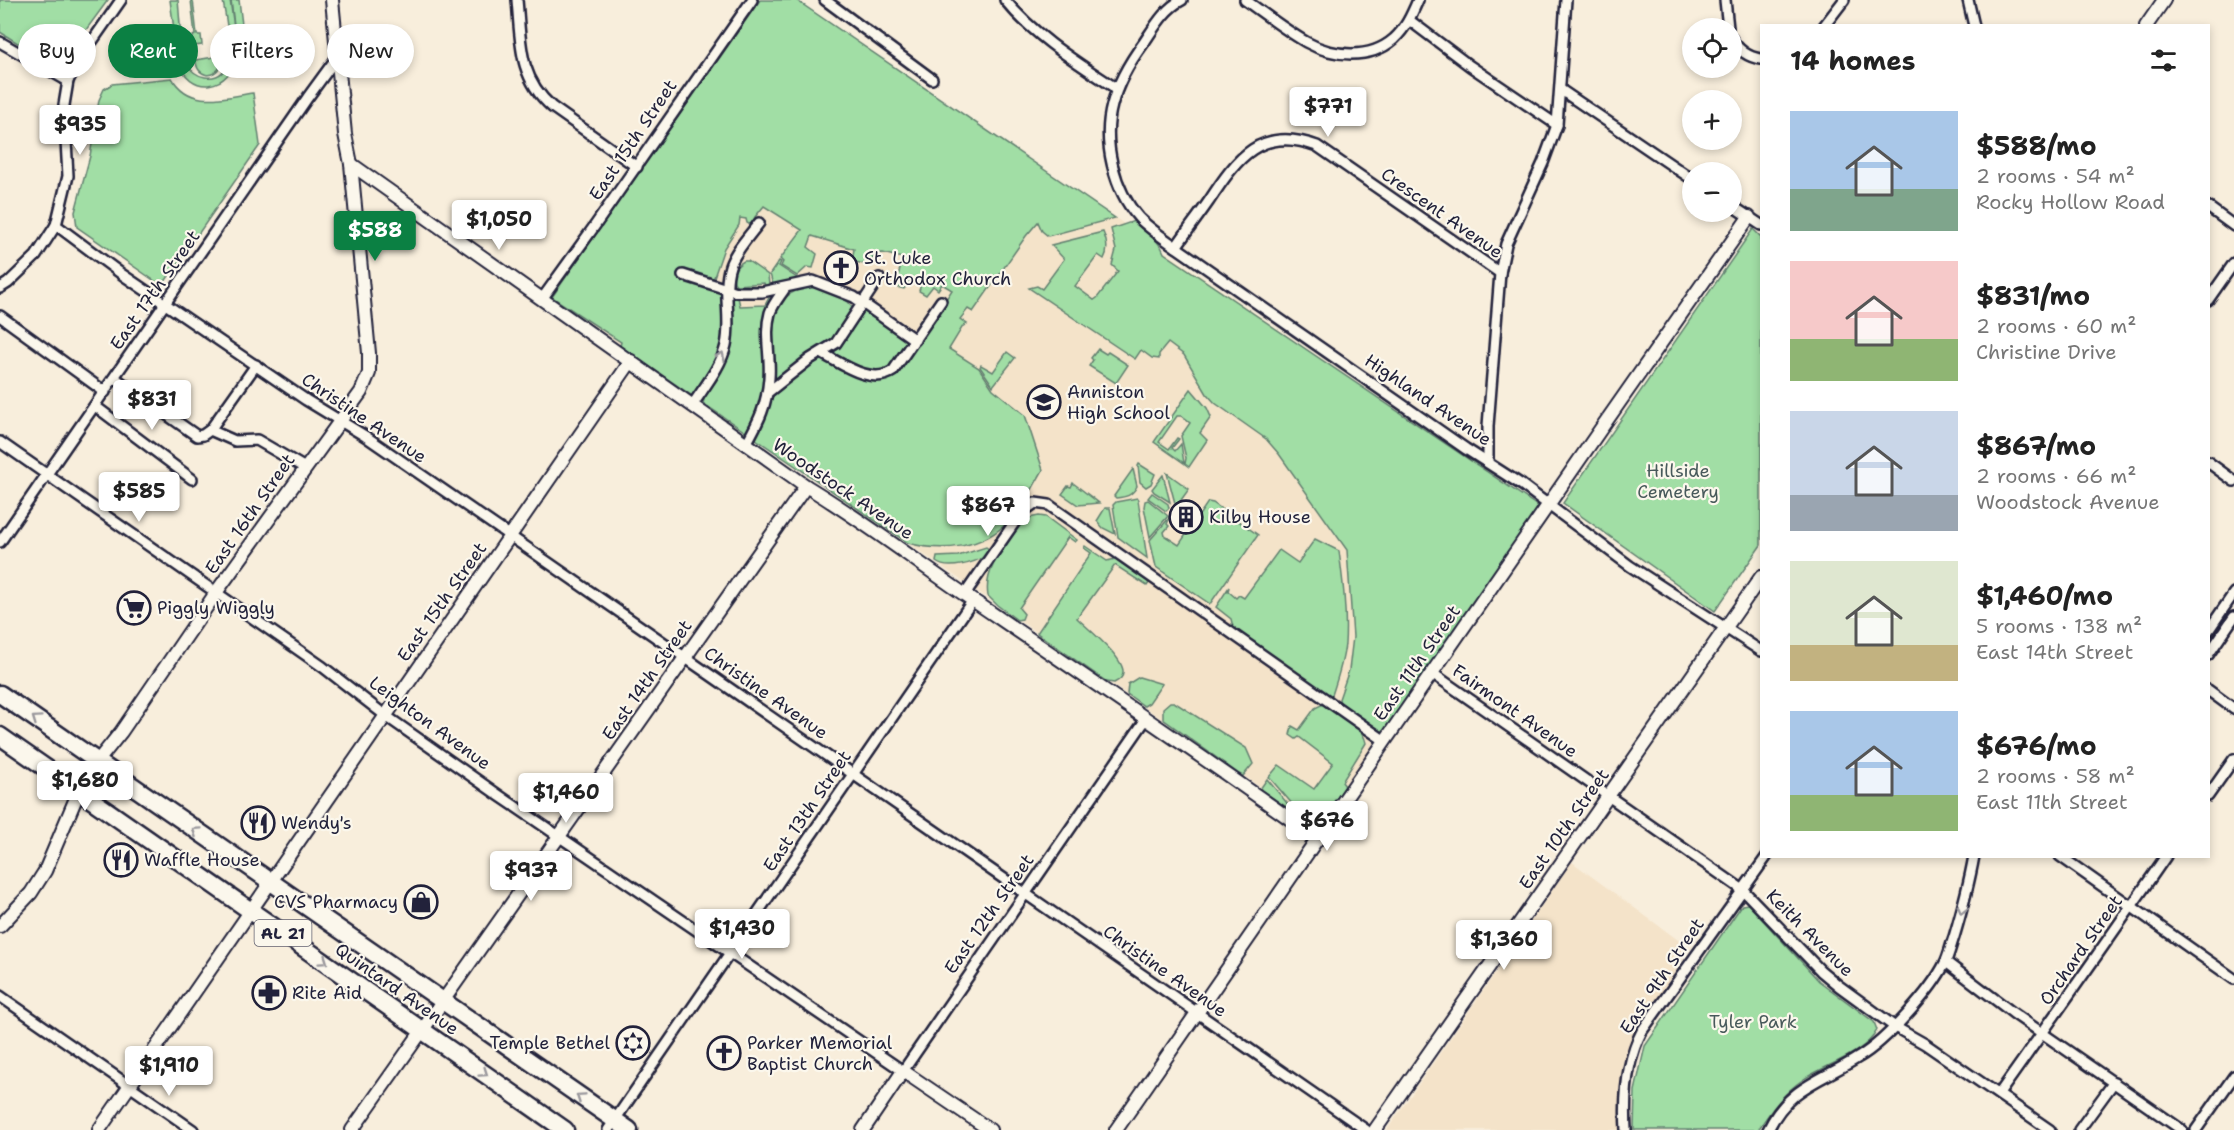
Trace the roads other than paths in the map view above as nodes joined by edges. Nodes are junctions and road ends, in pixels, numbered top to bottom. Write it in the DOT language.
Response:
graph roads {
  1 [pos="121,0"];
  2 [pos="332,0"];
  3 [pos="517,0"];
  4 [pos="752,0"];
  5 [pos="825,0"];
  6 [pos="1005,0"];
  7 [pos="1245,0"];
  8 [pos="1418,0"];
  9 [pos="1566,0"];
  10 [pos="1725,0"];
  11 [pos="1844,0"];
  12 [pos="1968,0"];
  13 [pos="2164,0"];
  14 [pos="1176,1"];
  15 [pos="1727,18"];
  16 [pos="1409,20"];
  17 [pos="335,24"];
  18 [pos="1826,24"];
  19 [pos="1974,24"];
  20 [pos="2147,24"];
  21 [pos="0,42"];
  22 [pos="1742,51"];
  23 [pos="1760,59"];
  24 [pos="327,72"];
  25 [pos="340,78"];
  26 [pos="932,79"];
  27 [pos="68,81"];
  28 [pos="1117,89"];
  29 [pos="1561,90"];
  30 [pos="1557,124"];
  31 [pos="351,164"];
  32 [pos="637,167"];
  33 [pos="1682,172"];
  34 [pos="2210,208"];
  35 [pos="1742,212"];
  36 [pos="1749,217"];
  37 [pos="759,223"];
  38 [pos="1760,224"];
  39 [pos="56,225"];
  40 [pos="2234,226"];
  41 [pos="1176,247"];
  42 [pos="2234,263"];
  43 [pos="1500,273"];
  44 [pos="683,275"];
  45 [pos="879,278"];
  46 [pos="0,288"];
  47 [pos="785,288"];
  48 [pos="728,289"];
  49 [pos="2210,297"];
  50 [pos="542,299"];
  51 [pos="941,301"];
  52 [pos="166,303"];
  53 [pos="863,303"];
  54 [pos="0,316"];
  55 [pos="915,340"];
  56 [pos="821,353"];
  57 [pos="631,361"];
  58 [pos="256,365"];
  59 [pos="115,378"];
  60 [pos="105,392"];
  61 [pos="767,393"];
  62 [pos="95,406"];
  63 [pos="692,406"];
  64 [pos="339,421"];
  65 [pos="210,430"];
  66 [pos="0,442"];
  67 [pos="746,444"];
  68 [pos="1488,462"];
  69 [pos="2210,467"];
  70 [pos="305,468"];
  71 [pos="46,475"];
  72 [pos="192,479"];
  73 [pos="2234,481"];
  74 [pos="806,486"];
  75 [pos="1548,506"];
  76 [pos="510,536"];
  77 [pos="0,542"];
  78 [pos="1760,578"];
  79 [pos="217,592"];
  80 [pos="2234,593"];
  81 [pos="969,597"];
  82 [pos="2221,612"];
  83 [pos="2233,618"];
  84 [pos="1725,628"];
  85 [pos="2210,628"];
  86 [pos="1760,650"];
  87 [pos="2210,652"];
  88 [pos="685,657"];
  89 [pos="1432,673"];
  90 [pos="2210,691"];
  91 [pos="0,694"];
  92 [pos="2234,709"];
  93 [pos="386,716"];
  94 [pos="1146,718"];
  95 [pos="0,736"];
  96 [pos="1385,741"];
  97 [pos="2234,759"];
  98 [pos="97,762"];
  99 [pos="853,774"];
  100 [pos="79,791"];
  101 [pos="2210,792"];
  102 [pos="1609,796"];
  103 [pos="559,836"];
  104 [pos="1318,838"];
  105 [pos="1766,858"];
  106 [pos="1974,858"];
  107 [pos="2065,858"];
  108 [pos="2165,858"];
  109 [pos="270,882"];
  110 [pos="1743,890"];
  111 [pos="1025,894"];
  112 [pos="2130,906"];
  113 [pos="251,911"];
  114 [pos="0,926"];
  115 [pos="731,952"];
  116 [pos="1946,963"];
  117 [pos="2234,979"];
  118 [pos="0,996"];
  119 [pos="443,1001"];
  120 [pos="1197,1013"];
  121 [pos="1894,1027"];
  122 [pos="422,1030"];
  123 [pos="2043,1032"];
  124 [pos="903,1071"];
  125 [pos="2234,1076"];
  126 [pos="2114,1082"];
  127 [pos="129,1086"];
  128 [pos="1999,1094"];
  129 [pos="611,1125"];
  130 [pos="99,1130"];
  131 [pos="193,1130"];
  132 [pos="352,1130"];
  133 [pos="565,1130"];
  134 [pos="629,1130"];
  135 [pos="863,1130"];
  136 [pos="990,1130"];
  137 [pos="1116,1130"];
  138 [pos="1366,1130"];
  139 [pos="1376,1130"];
  140 [pos="1626,1130"];
  141 [pos="1768,1130"];
  142 [pos="2050,1130"];
  143 [pos="2079,1130"];
  144 [pos="2182,1130"];
  145 [pos="2196,1130"];
  1 -- 27 [label="street"];
  2 -- 17 [label="street, East 16th Street"];
  3 -- 32 [label="street"];
  4 -- 32 [label="street, East 15th Street"];
  5 -- 26 [label="street"];
  6 -- 28 [label="street"];
  7 -- 16 [label="street"];
  8 -- 16 [label="street"];
  9 -- 29 [label="street"];
  10 -- 15 [label="street"];
  11 -- 18 [label="street"];
  12 -- 19 [label="street"];
  13 -- 20 [label="street"];
  14 -- 28 [label="street, Highland Avenue"];
  16 -- 30 [label="street"];
  21 -- 27 [label="street"];
  22 -- 23 [label="street"];
  24 -- 52 [label="street, East 17th Street"];
  25 -- 31 [label="street, East 16th Street"];
  27 -- 39 [label="street"];
  28 -- 41 [label="street, Highland Avenue"];
  29 -- 30 [label="street"];
  29 -- 33 [label="street"];
  30 -- 43 [label="street"];
  31 -- 50 [label="street, Woodstock Avenue"];
  31 -- 64 [label="street, East 16th Street"];
  32 -- 50 [label="street, East 15th Street"];
  34 -- 40 [label="street"];
  35 -- 36 [label="street"];
  36 -- 38 [label="street"];
  36 -- 75 [label="street, East 11th Street"];
  37 -- 48 [label="street"];
  39 -- 46 [label="street"];
  39 -- 52 [label="street, Christine Avenue"];
  41 -- 43 [label="street, Crescent Avenue"];
  41 -- 68 [label="street, Highland Avenue"];
  42 -- 49 [label="street"];
  43 -- 68 [label="street"];
  44 -- 48 [label="street"];
  45 -- 53 [label="street"];
  47 -- 48 [label="street"];
  47 -- 53 [label="street"];
  47 -- 61 [label="street"];
  63 -- 48 [label="street, one-way"];
  50 -- 57 [label="street, Woodstock Avenue"];
  51 -- 55 [label="street"];
  52 -- 58 [label="street, Christine Avenue"];
  52 -- 59 [label="street, East 17th Street"];
  53 -- 55 [label="street"];
  53 -- 56 [label="street"];
  54 -- 60 [label="street"];
  55 -- 56 [label="street"];
  56 -- 61 [label="street"];
  57 -- 63 [label="street, Woodstock Avenue"];
  57 -- 76 [label="street, East 15th Street"];
  58 -- 64 [label="street, Christine Avenue"];
  58 -- 65 [label="street"];
  59 -- 60 [label="street, East 17th Street"];
  59 -- 65 [label="street"];
  60 -- 62 [label="street, East 17th Street"];
  61 -- 67 [label="street"];
  62 -- 71 [label="street, East 17th Street"];
  62 -- 72 [label="street"];
  63 -- 67 [label="street, Woodstock Avenue"];
  64 -- 70 [label="street, East 16th Street"];
  64 -- 76 [label="street, Christine Avenue"];
  65 -- 70 [label="street"];
  66 -- 71 [label="street, Leighton Avenue"];
  67 -- 74 [label="street, Woodstock Avenue"];
  68 -- 75 [label="street, Highland Avenue"];
  69 -- 73 [label="street"];
  70 -- 79 [label="street, East 16th Street"];
  71 -- 77 [label="street, East 17th Street"];
  71 -- 79 [label="street, Leighton Avenue"];
  74 -- 81 [label="street, Woodstock Avenue"];
  74 -- 88 [label="street, East 14th Street"];
  75 -- 84 [label="street, Highland Avenue"];
  75 -- 89 [label="street, East 11th Street"];
  76 -- 88 [label="street, Christine Avenue"];
  76 -- 93 [label="street, East 15th Street"];
  78 -- 84 [label="street, East 10th Street"];
  79 -- 93 [label="street, Leighton Avenue"];
  79 -- 98 [label="street, East 16th Street"];
  80 -- 82 [label="street"];
  81 -- 94 [label="street, Woodstock Avenue"];
  81 -- 96 [label="street, East 13th Street"];
  81 -- 99 [label="street, East 13th Street"];
  82 -- 83 [label="street"];
  82 -- 85 [label="street"];
  83 -- 87 [label="street"];
  84 -- 86 [label="street, Highland Avenue"];
  84 -- 102 [label="street, East 10th Street"];
  88 -- 99 [label="street, Christine Avenue"];
  88 -- 103 [label="street, East 14th Street"];
  89 -- 96 [label="street, East 11th Street"];
  89 -- 102 [label="street, Fairmont Avenue"];
  90 -- 92 [label="street"];
  98 -- 91 [label="highway, Quintard Avenue / AL 21, one-way"];
  93 -- 103 [label="street, Leighton Avenue"];
  93 -- 109 [label="street, East 15th Street"];
  94 -- 104 [label="street, Woodstock Avenue"];
  94 -- 111 [label="street, East 12th Street"];
  95 -- 100 [label="highway, Quintard Avenue / AL 21"];
  96 -- 104 [label="street, East 11th Street"];
  97 -- 101 [label="street"];
  98 -- 100 [label="street, East 16th Street"];
  109 -- 98 [label="highway, Quintard Avenue / AL 21, one-way"];
  99 -- 111 [label="street, Christine Avenue"];
  99 -- 115 [label="street, East 13th Street"];
  100 -- 113 [label="highway, Quintard Avenue / AL 21"];
  100 -- 114 [label="street, East 16th Street"];
  102 -- 110 [label="street, Keith Avenue"];
  102 -- 139 [label="street, East 10th Street"];
  103 -- 115 [label="street, Leighton Avenue"];
  103 -- 119 [label="street, East 14th Street"];
  104 -- 120 [label="street, East 11th Street"];
  105 -- 110 [label="street, East 9th Street"];
  106 -- 116 [label="street, one-way"];
  107 -- 112 [label="street"];
  108 -- 112 [label="street, Orchard Street"];
  109 -- 113 [label="street, East 15th Street"];
  109 -- 119 [label="highway, Quintard Avenue / AL 21"];
  110 -- 121 [label="street, Keith Avenue"];
  110 -- 140 [label="street, East 9th Street"];
  111 -- 120 [label="street, Christine Avenue"];
  111 -- 124 [label="street, East 12th Street"];
  112 -- 117 [label="street"];
  112 -- 123 [label="street, Orchard Street"];
  113 -- 122 [label="highway, Quintard Avenue / AL 21, one-way"];
  113 -- 127 [label="street, East 15th Street"];
  115 -- 124 [label="street, Leighton Avenue"];
  115 -- 129 [label="street, East 13th Street"];
  116 -- 121 [label="street"];
  116 -- 123 [label="street"];
  118 -- 127 [label="street"];
  119 -- 122 [label="street, East 14th Street"];
  129 -- 119 [label="highway, Quintard Avenue / AL 21, one-way"];
  120 -- 137 [label="street, East 11th Street"];
  120 -- 138 [label="street, Christine Avenue"];
  121 -- 128 [label="street, Keith Avenue"];
  121 -- 141 [label="street"];
  122 -- 132 [label="street, East 14th Street"];
  122 -- 133 [label="highway, Quintard Avenue / AL 21, one-way"];
  123 -- 126 [label="street"];
  123 -- 128 [label="street, Orchard Street"];
  124 -- 135 [label="street, East 12th Street"];
  124 -- 136 [label="street, Leighton Avenue"];
  125 -- 145 [label="street"];
  126 -- 143 [label="street"];
  126 -- 144 [label="street"];
  127 -- 130 [label="street, East 15th Street"];
  127 -- 131 [label="street"];
  128 -- 142 [label="street, Keith Avenue"];
  129 -- 134 [label="highway, Quintard Avenue / AL 21"];
}
